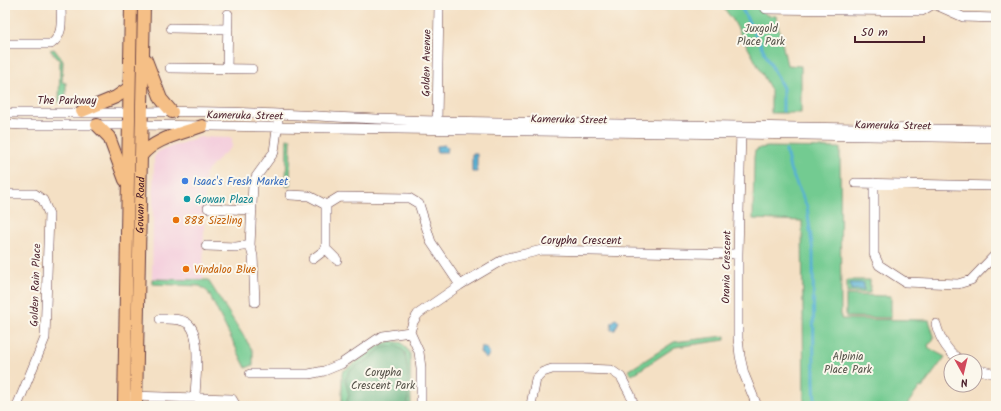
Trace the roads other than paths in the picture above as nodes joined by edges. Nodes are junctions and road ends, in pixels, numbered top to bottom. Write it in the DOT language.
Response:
graph roads {
  1 [pos="61,5"];
  2 [pos="131,5"];
  3 [pos="144,5"];
  4 [pos="439,5"];
  5 [pos="763,5"];
  6 [pos="932,5"];
  7 [pos="936,5"];
  8 [pos="228,14"];
  9 [pos="996,18"];
  10 [pos="171,28"];
  11 [pos="228,29"];
  12 [pos="5,44"];
  13 [pos="144,55"];
  14 [pos="170,68"];
  15 [pos="227,69"];
  16 [pos="252,69"];
  17 [pos="129,88"];
  18 [pos="82,112"];
  19 [pos="129,112"];
  20 [pos="142,112"];
  21 [pos="172,112"];
  22 [pos="5,113"];
  23 [pos="279,114"];
  24 [pos="437,121"];
  25 [pos="5,124"];
  26 [pos="129,125"];
  27 [pos="142,125"];
  28 [pos="97,126"];
  29 [pos="202,126"];
  30 [pos="278,128"];
  31 [pos="741,130"];
  32 [pos="996,130"];
  33 [pos="996,138"];
  34 [pos="141,156"];
  35 [pos="855,183"];
  36 [pos="874,184"];
  37 [pos="996,186"];
  38 [pos="128,187"];
  39 [pos="5,194"];
  40 [pos="290,195"];
  41 [pos="326,205"];
  42 [pos="208,208"];
  43 [pos="252,210"];
  44 [pos="250,245"];
  45 [pos="206,246"];
  46 [pos="326,249"];
  47 [pos="738,254"];
  48 [pos="996,254"];
  49 [pos="313,259"];
  50 [pos="337,260"];
  51 [pos="460,284"];
  52 [pos="255,302"];
  53 [pos="160,319"];
  54 [pos="936,324"];
  55 [pos="410,332"];
  56 [pos="953,353"];
  57 [pos="983,371"];
  58 [pos="250,374"];
  59 [pos="996,374"];
  60 [pos="195,398"];
  61 [pos="130,401"];
  62 [pos="531,405"];
  63 [pos="17,406"];
  64 [pos="236,406"];
  65 [pos="421,406"];
  66 [pos="634,406"];
  67 [pos="757,406"];
  1 -- 12 [label="street"];
  2 -- 17 [label="main road, Gowan Road"];
  3 -- 13 [label="main road, Gowan Road"];
  4 -- 24 [label="street, Golden Avenue"];
  5 -- 6 [label="street"];
  7 -- 9 [label="street"];
  8 -- 11 [label="street"];
  10 -- 11 [label="street"];
  11 -- 15 [label="street"];
  13 -- 20 [label="main road, Gowan Road"];
  13 -- 21 [label="main road"];
  14 -- 15 [label="street"];
  15 -- 16 [label="street"];
  17 -- 18 [label="main road"];
  17 -- 19 [label="main road, Gowan Road"];
  18 -- 19 [label="street, The Parkway"];
  18 -- 22 [label="street, The Parkway"];
  19 -- 20 [label="main road"];
  19 -- 26 [label="main road, Gowan Road"];
  20 -- 21 [label="street, Kameruka Street"];
  20 -- 27 [label="main road, Gowan Road"];
  21 -- 23 [label="street, Kameruka Street"];
  23 -- 24 [label="street, Kameruka Street"];
  23 -- 30 [label="street"];
  24 -- 31 [label="street, Kameruka Street"];
  25 -- 28 [label="street"];
  26 -- 27 [label="main road"];
  26 -- 28 [label="street"];
  26 -- 38 [label="main road, Gowan Road"];
  27 -- 29 [label="street, Kameruka Street"];
  27 -- 34 [label="main road, Gowan Road"];
  28 -- 38 [label="main road"];
  29 -- 30 [label="street, Kameruka Street"];
  29 -- 34 [label="main road"];
  30 -- 31 [label="street, Kameruka Street"];
  30 -- 43 [label="street"];
  31 -- 32 [label="street, Kameruka Street"];
  31 -- 33 [label="street, Kameruka Street"];
  31 -- 47 [label="street, Orania Crescent"];
  34 -- 61 [label="main road, Gowan Road"];
  35 -- 36 [label="street"];
  36 -- 37 [label="street"];
  36 -- 48 [label="street"];
  38 -- 61 [label="main road, Gowan Road"];
  39 -- 63 [label="street, Golden Rain Place"];
  40 -- 41 [label="street"];
  41 -- 46 [label="street"];
  41 -- 51 [label="street"];
  42 -- 43 [label="street"];
  43 -- 44 [label="street"];
  44 -- 45 [label="street"];
  44 -- 52 [label="street"];
  46 -- 49 [label="street"];
  46 -- 50 [label="street"];
  47 -- 51 [label="street, Corypha Crescent"];
  47 -- 67 [label="street, Orania Crescent"];
  51 -- 55 [label="street, Corypha Crescent"];
  53 -- 60 [label="street"];
  54 -- 56 [label="street"];
  55 -- 58 [label="street"];
  55 -- 65 [label="street"];
  57 -- 59 [label="street"];
  60 -- 61 [label="street"];
  60 -- 64 [label="street"];
  62 -- 66 [label="street"];
}
